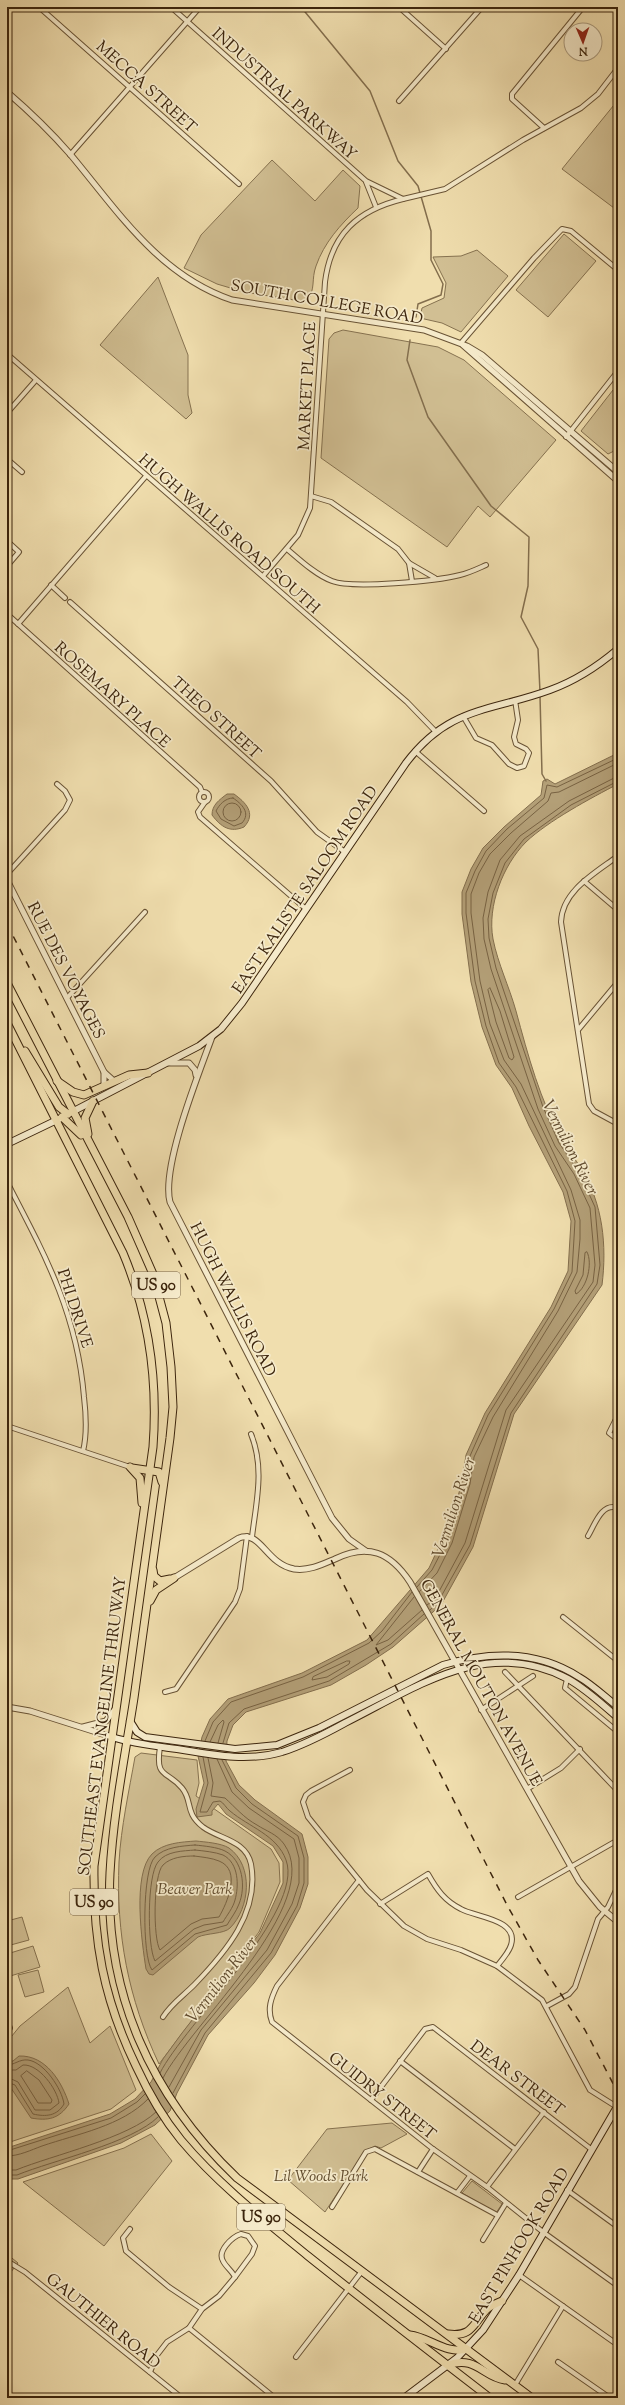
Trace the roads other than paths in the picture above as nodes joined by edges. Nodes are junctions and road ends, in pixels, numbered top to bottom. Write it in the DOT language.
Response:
graph roads {
  1 [pos="39,7"];
  2 [pos="171,7"];
  3 [pos="200,7"];
  4 [pos="399,7"];
  5 [pos="482,7"];
  6 [pos="583,7"];
  7 [pos="188,22"];
  8 [pos="446,49"];
  9 [pos="618,68"];
  10 [pos="129,87"];
  11 [pos="7,92"];
  12 [pos="399,101"];
  13 [pos="544,128"];
  14 [pos="70,155"];
  15 [pos="366,182"];
  16 [pos="239,184"];
  17 [pos="405,199"];
  18 [pos="376,207"];
  19 [pos="618,270"];
  20 [pos="322,315"];
  21 [pos="460,343"];
  22 [pos="7,354"];
  23 [pos="618,371"];
  24 [pos="36,380"];
  25 [pos="7,413"];
  26 [pos="570,431"];
  27 [pos="566,437"];
  28 [pos="7,459"];
  29 [pos="22,472"];
  30 [pos="618,472"];
  31 [pos="146,476"];
  32 [pos="618,481"];
  33 [pos="311,496"];
  34 [pos="7,541"];
  35 [pos="287,549"];
  36 [pos="409,563"];
  37 [pos="486,565"];
  38 [pos="7,566"];
  39 [pos="263,576"];
  40 [pos="436,579"];
  41 [pos="412,581"];
  42 [pos="51,586"];
  43 [pos="65,598"];
  44 [pos="70,602"];
  45 [pos="7,614"];
  46 [pos="18,624"];
  47 [pos="618,649"];
  48 [pos="515,700"];
  49 [pos="463,716"];
  50 [pos="436,732"];
  51 [pos="415,751"];
  52 [pos="57,784"];
  53 [pos="202,792"];
  54 [pos="205,802"];
  55 [pos="484,811"];
  56 [pos="345,852"];
  57 [pos="618,856"];
  58 [pos="7,874"];
  59 [pos="7,880"];
  60 [pos="584,881"];
  61 [pos="306,909"];
  62 [pos="618,910"];
  63 [pos="145,912"];
  64 [pos="618,982"];
  65 [pos="7,983"];
  66 [pos="67,998"];
  67 [pos="8,1025"];
  68 [pos="578,1030"];
  69 [pos="212,1037"];
  70 [pos="169,1062"];
  71 [pos="104,1072"];
  72 [pos="148,1073"];
  73 [pos="196,1078"];
  74 [pos="56,1080"];
  75 [pos="114,1081"];
  76 [pos="104,1086"];
  77 [pos="93,1101"];
  78 [pos="65,1116"];
  79 [pos="618,1124"];
  80 [pos="88,1142"];
  81 [pos="7,1144"];
  82 [pos="100,1164"];
  83 [pos="7,1182"];
  84 [pos="618,1415"];
  85 [pos="7,1426"];
  86 [pos="251,1434"];
  87 [pos="618,1440"];
  88 [pos="83,1451"];
  89 [pos="130,1467"];
  90 [pos="150,1470"];
  91 [pos="148,1488"];
  92 [pos="162,1494"];
  93 [pos="618,1508"];
  94 [pos="142,1526"];
  95 [pos="249,1536"];
  96 [pos="588,1536"];
  97 [pos="348,1538"];
  98 [pos="367,1551"];
  99 [pos="346,1554"];
  100 [pos="152,1568"];
  101 [pos="174,1578"];
  102 [pos="563,1617"];
  103 [pos="145,1619"];
  104 [pos="455,1661"];
  105 [pos="618,1661"];
  106 [pos="458,1668"];
  107 [pos="505,1672"];
  108 [pos="571,1672"];
  109 [pos="533,1676"];
  110 [pos="567,1679"];
  111 [pos="518,1687"];
  112 [pos="165,1692"];
  113 [pos="7,1707"];
  114 [pos="117,1707"];
  115 [pos="618,1707"];
  116 [pos="481,1710"];
  117 [pos="618,1718"];
  118 [pos="130,1721"];
  119 [pos="328,1724"];
  120 [pos="320,1727"];
  121 [pos="82,1728"];
  122 [pos="331,1730"];
  123 [pos="618,1732"];
  124 [pos="324,1734"];
  125 [pos="112,1737"];
  126 [pos="127,1742"];
  127 [pos="160,1747"];
  128 [pos="580,1749"];
  129 [pos="350,1770"];
  130 [pos="527,1789"];
  131 [pos="618,1791"];
  132 [pos="618,1840"];
  133 [pos="571,1867"];
  134 [pos="359,1880"];
  135 [pos="618,1886"];
  136 [pos="518,1896"];
  137 [pos="380,1904"];
  138 [pos="604,1911"];
  139 [pos="618,1922"];
  140 [pos="498,1966"];
  141 [pos="547,2006"];
  142 [pos="163,2017"];
  143 [pos="7,2021"];
  144 [pos="7,2034"];
  145 [pos="400,2061"];
  146 [pos="371,2100"];
  147 [pos="617,2106"];
  148 [pos="544,2112"];
  149 [pos="433,2149"];
  150 [pos="515,2149"];
  151 [pos="591,2149"];
  152 [pos="418,2172"];
  153 [pos="470,2176"];
  154 [pos="487,2187"];
  155 [pos="567,2190"];
  156 [pos="457,2194"];
  157 [pos="506,2203"];
  158 [pos="332,2207"];
  159 [pos="497,2216"];
  160 [pos="618,2227"];
  161 [pos="130,2229"];
  162 [pos="542,2232"];
  163 [pos="483,2240"];
  164 [pos="9,2262"];
  165 [pos="7,2270"];
  166 [pos="362,2270"];
  167 [pos="518,2275"];
  168 [pos="235,2277"];
  169 [pos="618,2286"];
  170 [pos="348,2288"];
  171 [pos="502,2301"];
  172 [pos="563,2306"];
  173 [pos="202,2309"];
  174 [pos="189,2328"];
  175 [pos="448,2334"];
  176 [pos="410,2335"];
  177 [pos="618,2345"];
  178 [pos="466,2349"];
  179 [pos="296,2357"];
  180 [pos="558,2362"];
  181 [pos="448,2365"];
  182 [pos="150,2372"];
  183 [pos="508,2380"];
  184 [pos="515,2385"];
  185 [pos="182,2398"];
  186 [pos="275,2398"];
  187 [pos="404,2398"];
  188 [pos="490,2398"];
  189 [pos="532,2398"];
  190 [pos="610,2398"];
  1 -- 10 [label="street, MECCA STREET"];
  2 -- 7 [label="street, INDUSTRIAL PARKWAY"];
  3 -- 7 [label="street"];
  4 -- 8 [label="street"];
  5 -- 8 [label="street"];
  6 -- 13 [label="street"];
  7 -- 10 [label="street"];
  7 -- 15 [label="street, INDUSTRIAL PARKWAY"];
  8 -- 12 [label="street"];
  9 -- 13 [label="street"];
  10 -- 14 [label="street"];
  10 -- 16 [label="street, MECCA STREET"];
  11 -- 14 [label="street, SOUTH COLLEGE ROAD"];
  13 -- 17 [label="street"];
  14 -- 20 [label="street, SOUTH COLLEGE ROAD"];
  15 -- 17 [label="street, INDUSTRIAL PARKWAY"];
  15 -- 18 [label="street, INDUSTRIAL PARKWAY"];
  17 -- 18 [label="street, MARKET PLACE"];
  18 -- 20 [label="street, MARKET PLACE"];
  19 -- 21 [label="street"];
  20 -- 21 [label="street, SOUTH COLLEGE ROAD"];
  20 -- 33 [label="street, MARKET PLACE"];
  21 -- 26 [label="street, SOUTH COLLEGE ROAD"];
  21 -- 27 [label="street, SOUTH COLLEGE ROAD"];
  22 -- 24 [label="street, HUGH WALLIS ROAD SOUTH"];
  23 -- 26 [label="street"];
  24 -- 25 [label="street"];
  24 -- 31 [label="street, HUGH WALLIS ROAD SOUTH"];
  26 -- 27 [label="street"];
  26 -- 30 [label="street, SOUTH COLLEGE ROAD"];
  27 -- 32 [label="street, SOUTH COLLEGE ROAD"];
  28 -- 29 [label="street"];
  31 -- 39 [label="street, HUGH WALLIS ROAD SOUTH"];
  31 -- 42 [label="street"];
  33 -- 35 [label="street, MARKET PLACE"];
  33 -- 36 [label="street"];
  34 -- 38 [label="street"];
  35 -- 39 [label="street, MARKET PLACE"];
  35 -- 41 [label="street"];
  36 -- 40 [label="street"];
  36 -- 41 [label="street"];
  37 -- 40 [label="street"];
  39 -- 50 [label="street, HUGH WALLIS ROAD SOUTH"];
  40 -- 41 [label="street"];
  42 -- 43 [label="street"];
  42 -- 46 [label="street"];
  44 -- 56 [label="street, THEO STREET"];
  45 -- 46 [label="street, ROSEMARY PLACE"];
  46 -- 53 [label="street, ROSEMARY PLACE"];
  47 -- 48 [label="main road, EAST KALISTE SALOOM ROAD"];
  48 -- 49 [label="main road, EAST KALISTE SALOOM ROAD"];
  48 -- 49 [label="street"];
  49 -- 50 [label="main road, EAST KALISTE SALOOM ROAD"];
  50 -- 51 [label="main road, EAST KALISTE SALOOM ROAD"];
  51 -- 55 [label="street"];
  51 -- 56 [label="main road, EAST KALISTE SALOOM ROAD"];
  52 -- 58 [label="street"];
  53 -- 54 [label="street, ROSEMARY PLACE"];
  53 -- 54 [label="street, ROSEMARY PLACE"];
  54 -- 61 [label="street, ROSEMARY PLACE"];
  56 -- 61 [label="main road, EAST KALISTE SALOOM ROAD"];
  57 -- 60 [label="street"];
  59 -- 66 [label="street, RUE DES VOYAGES"];
  60 -- 62 [label="street"];
  60 -- 68 [label="street"];
  61 -- 69 [label="main road, EAST KALISTE SALOOM ROAD"];
  63 -- 66 [label="street"];
  64 -- 68 [label="street"];
  65 -- 74 [label="highway, US 90"];
  66 -- 71 [label="street, RUE DES VOYAGES"];
  67 -- 78 [label="highway, SOUTHEAST EVANGELINE THRUWAY / US 90"];
  67 -- 78 [label="highway"];
  68 -- 79 [label="street"];
  69 -- 70 [label="main road, EAST KALISTE SALOOM ROAD"];
  69 -- 73 [label="street, HUGH WALLIS ROAD"];
  70 -- 72 [label="main road, EAST KALISTE SALOOM ROAD"];
  70 -- 73 [label="street"];
  71 -- 75 [label="street"];
  71 -- 76 [label="street"];
  72 -- 75 [label="highway"];
  72 -- 77 [label="main road, EAST KALISTE SALOOM ROAD"];
  73 -- 97 [label="street, HUGH WALLIS ROAD"];
  74 -- 76 [label="highway"];
  74 -- 78 [label="highway, US 90"];
  75 -- 76 [label="highway"];
  77 -- 78 [label="main road, EAST KALISTE SALOOM ROAD"];
  77 -- 82 [label="highway"];
  78 -- 80 [label="highway, US 90"];
  78 -- 80 [label="highway"];
  78 -- 81 [label="main road, EAST KALISTE SALOOM ROAD"];
  78 -- 90 [label="highway, SOUTHEAST EVANGELINE THRUWAY / US 90"];
  80 -- 82 [label="highway, US 90"];
  82 -- 92 [label="highway, US 90"];
  83 -- 88 [label="street, PHI DRIVE"];
  84 -- 87 [label="street"];
  85 -- 88 [label="street"];
  86 -- 95 [label="street"];
  88 -- 89 [label="street"];
  89 -- 90 [label="highway"];
  89 -- 94 [label="highway"];
  90 -- 91 [label="highway, SOUTHEAST EVANGELINE THRUWAY / US 90"];
  90 -- 92 [label="highway"];
  91 -- 92 [label="highway"];
  91 -- 94 [label="highway, SOUTHEAST EVANGELINE THRUWAY / US 90"];
  92 -- 100 [label="highway, US 90"];
  93 -- 96 [label="street"];
  94 -- 114 [label="highway, SOUTHEAST EVANGELINE THRUWAY / US 90"];
  95 -- 99 [label="street, GENERAL MOUTON AVENUE"];
  95 -- 101 [label="street"];
  95 -- 112 [label="street"];
  97 -- 98 [label="street, HUGH WALLIS ROAD"];
  97 -- 99 [label="street"];
  98 -- 99 [label="street, GENERAL MOUTON AVENUE"];
  98 -- 104 [label="street, GENERAL MOUTON AVENUE"];
  100 -- 101 [label="highway"];
  100 -- 103 [label="highway, US 90"];
  101 -- 103 [label="highway"];
  102 -- 105 [label="street"];
  103 -- 118 [label="highway, SOUTHEAST EVANGELINE THRUWAY / US 90"];
  104 -- 106 [label="street, GENERAL MOUTON AVENUE"];
  104 -- 108 [label="main road"];
  104 -- 119 [label="main road"];
  106 -- 110 [label="main road"];
  106 -- 116 [label="street, GENERAL MOUTON AVENUE"];
  106 -- 122 [label="main road"];
  107 -- 111 [label="street"];
  108 -- 110 [label="main road"];
  108 -- 115 [label="main road"];
  109 -- 111 [label="street"];
  110 -- 117 [label="main road"];
  110 -- 123 [label="street"];
  111 -- 116 [label="street"];
  111 -- 128 [label="street"];
  113 -- 121 [label="street"];
  114 -- 121 [label="street"];
  114 -- 125 [label="highway, SOUTHEAST EVANGELINE THRUWAY / US 90"];
  116 -- 130 [label="street, GENERAL MOUTON AVENUE"];
  118 -- 120 [label="main road"];
  118 -- 126 [label="highway, SOUTHEAST EVANGELINE THRUWAY / US 90"];
  119 -- 120 [label="main road"];
  119 -- 122 [label="main road"];
  120 -- 124 [label="main road"];
  121 -- 125 [label="street"];
  122 -- 124 [label="main road"];
  124 -- 127 [label="main road"];
  125 -- 126 [label="main road"];
  125 -- 170 [label="highway, SOUTHEAST EVANGELINE THRUWAY / US 90"];
  126 -- 127 [label="main road"];
  126 -- 166 [label="highway, US 90"];
  127 -- 142 [label="street"];
  128 -- 130 [label="street"];
  128 -- 131 [label="street"];
  129 -- 134 [label="street"];
  130 -- 133 [label="street, GENERAL MOUTON AVENUE"];
  132 -- 133 [label="street"];
  133 -- 136 [label="street"];
  133 -- 138 [label="street, GENERAL MOUTON AVENUE"];
  134 -- 137 [label="street"];
  134 -- 146 [label="street, GUIDRY STREET"];
  135 -- 138 [label="street"];
  137 -- 140 [label="street"];
  137 -- 140 [label="street"];
  138 -- 139 [label="street, GENERAL MOUTON AVENUE"];
  138 -- 141 [label="street"];
  140 -- 141 [label="street"];
  141 -- 147 [label="street"];
  143 -- 144 [label="street"];
  145 -- 146 [label="street"];
  145 -- 148 [label="street, DEAR STREET"];
  145 -- 150 [label="street"];
  146 -- 149 [label="street, GUIDRY STREET"];
  147 -- 151 [label="main road, EAST PINHOOK ROAD"];
  148 -- 150 [label="street"];
  148 -- 151 [label="street, DEAR STREET"];
  149 -- 152 [label="street"];
  149 -- 153 [label="street, GUIDRY STREET"];
  150 -- 154 [label="street"];
  151 -- 155 [label="main road, EAST PINHOOK ROAD"];
  152 -- 156 [label="street"];
  152 -- 158 [label="street"];
  153 -- 154 [label="street, GUIDRY STREET"];
  153 -- 156 [label="street"];
  154 -- 157 [label="street, GUIDRY STREET"];
  155 -- 160 [label="street"];
  155 -- 162 [label="main road, EAST PINHOOK ROAD"];
  156 -- 159 [label="street"];
  157 -- 159 [label="street"];
  157 -- 162 [label="street, GUIDRY STREET"];
  159 -- 163 [label="street"];
  161 -- 173 [label="street"];
  162 -- 167 [label="main road, EAST PINHOOK ROAD"];
  162 -- 169 [label="street, GUIDRY STREET"];
  164 -- 165 [label="street"];
  164 -- 182 [label="street, GAUTHIER ROAD"];
  166 -- 170 [label="street"];
  166 -- 175 [label="highway, US 90"];
  167 -- 171 [label="main road, EAST PINHOOK ROAD"];
  167 -- 172 [label="street"];
  168 -- 168 [label="street"];
  168 -- 173 [label="street"];
  170 -- 176 [label="highway, SOUTHEAST EVANGELINE THRUWAY / US 90"];
  170 -- 179 [label="street"];
  171 -- 175 [label="highway"];
  171 -- 178 [label="main road, EAST PINHOOK ROAD"];
  172 -- 177 [label="street"];
  172 -- 184 [label="street"];
  173 -- 174 [label="street"];
  174 -- 182 [label="street"];
  174 -- 186 [label="street"];
  175 -- 178 [label="highway, US 90"];
  176 -- 178 [label="highway"];
  176 -- 181 [label="highway, SOUTHEAST EVANGELINE THRUWAY / US 90"];
  178 -- 181 [label="main road, EAST PINHOOK ROAD"];
  178 -- 183 [label="highway, US 90"];
  180 -- 190 [label="street"];
  181 -- 183 [label="highway"];
  181 -- 187 [label="main road, EAST PINHOOK ROAD"];
  181 -- 188 [label="highway, SOUTHEAST EVANGELINE THRUWAY / US 90"];
  182 -- 185 [label="street, GAUTHIER ROAD"];
  183 -- 184 [label="highway, US 90"];
  184 -- 189 [label="highway, US 90"];
}
